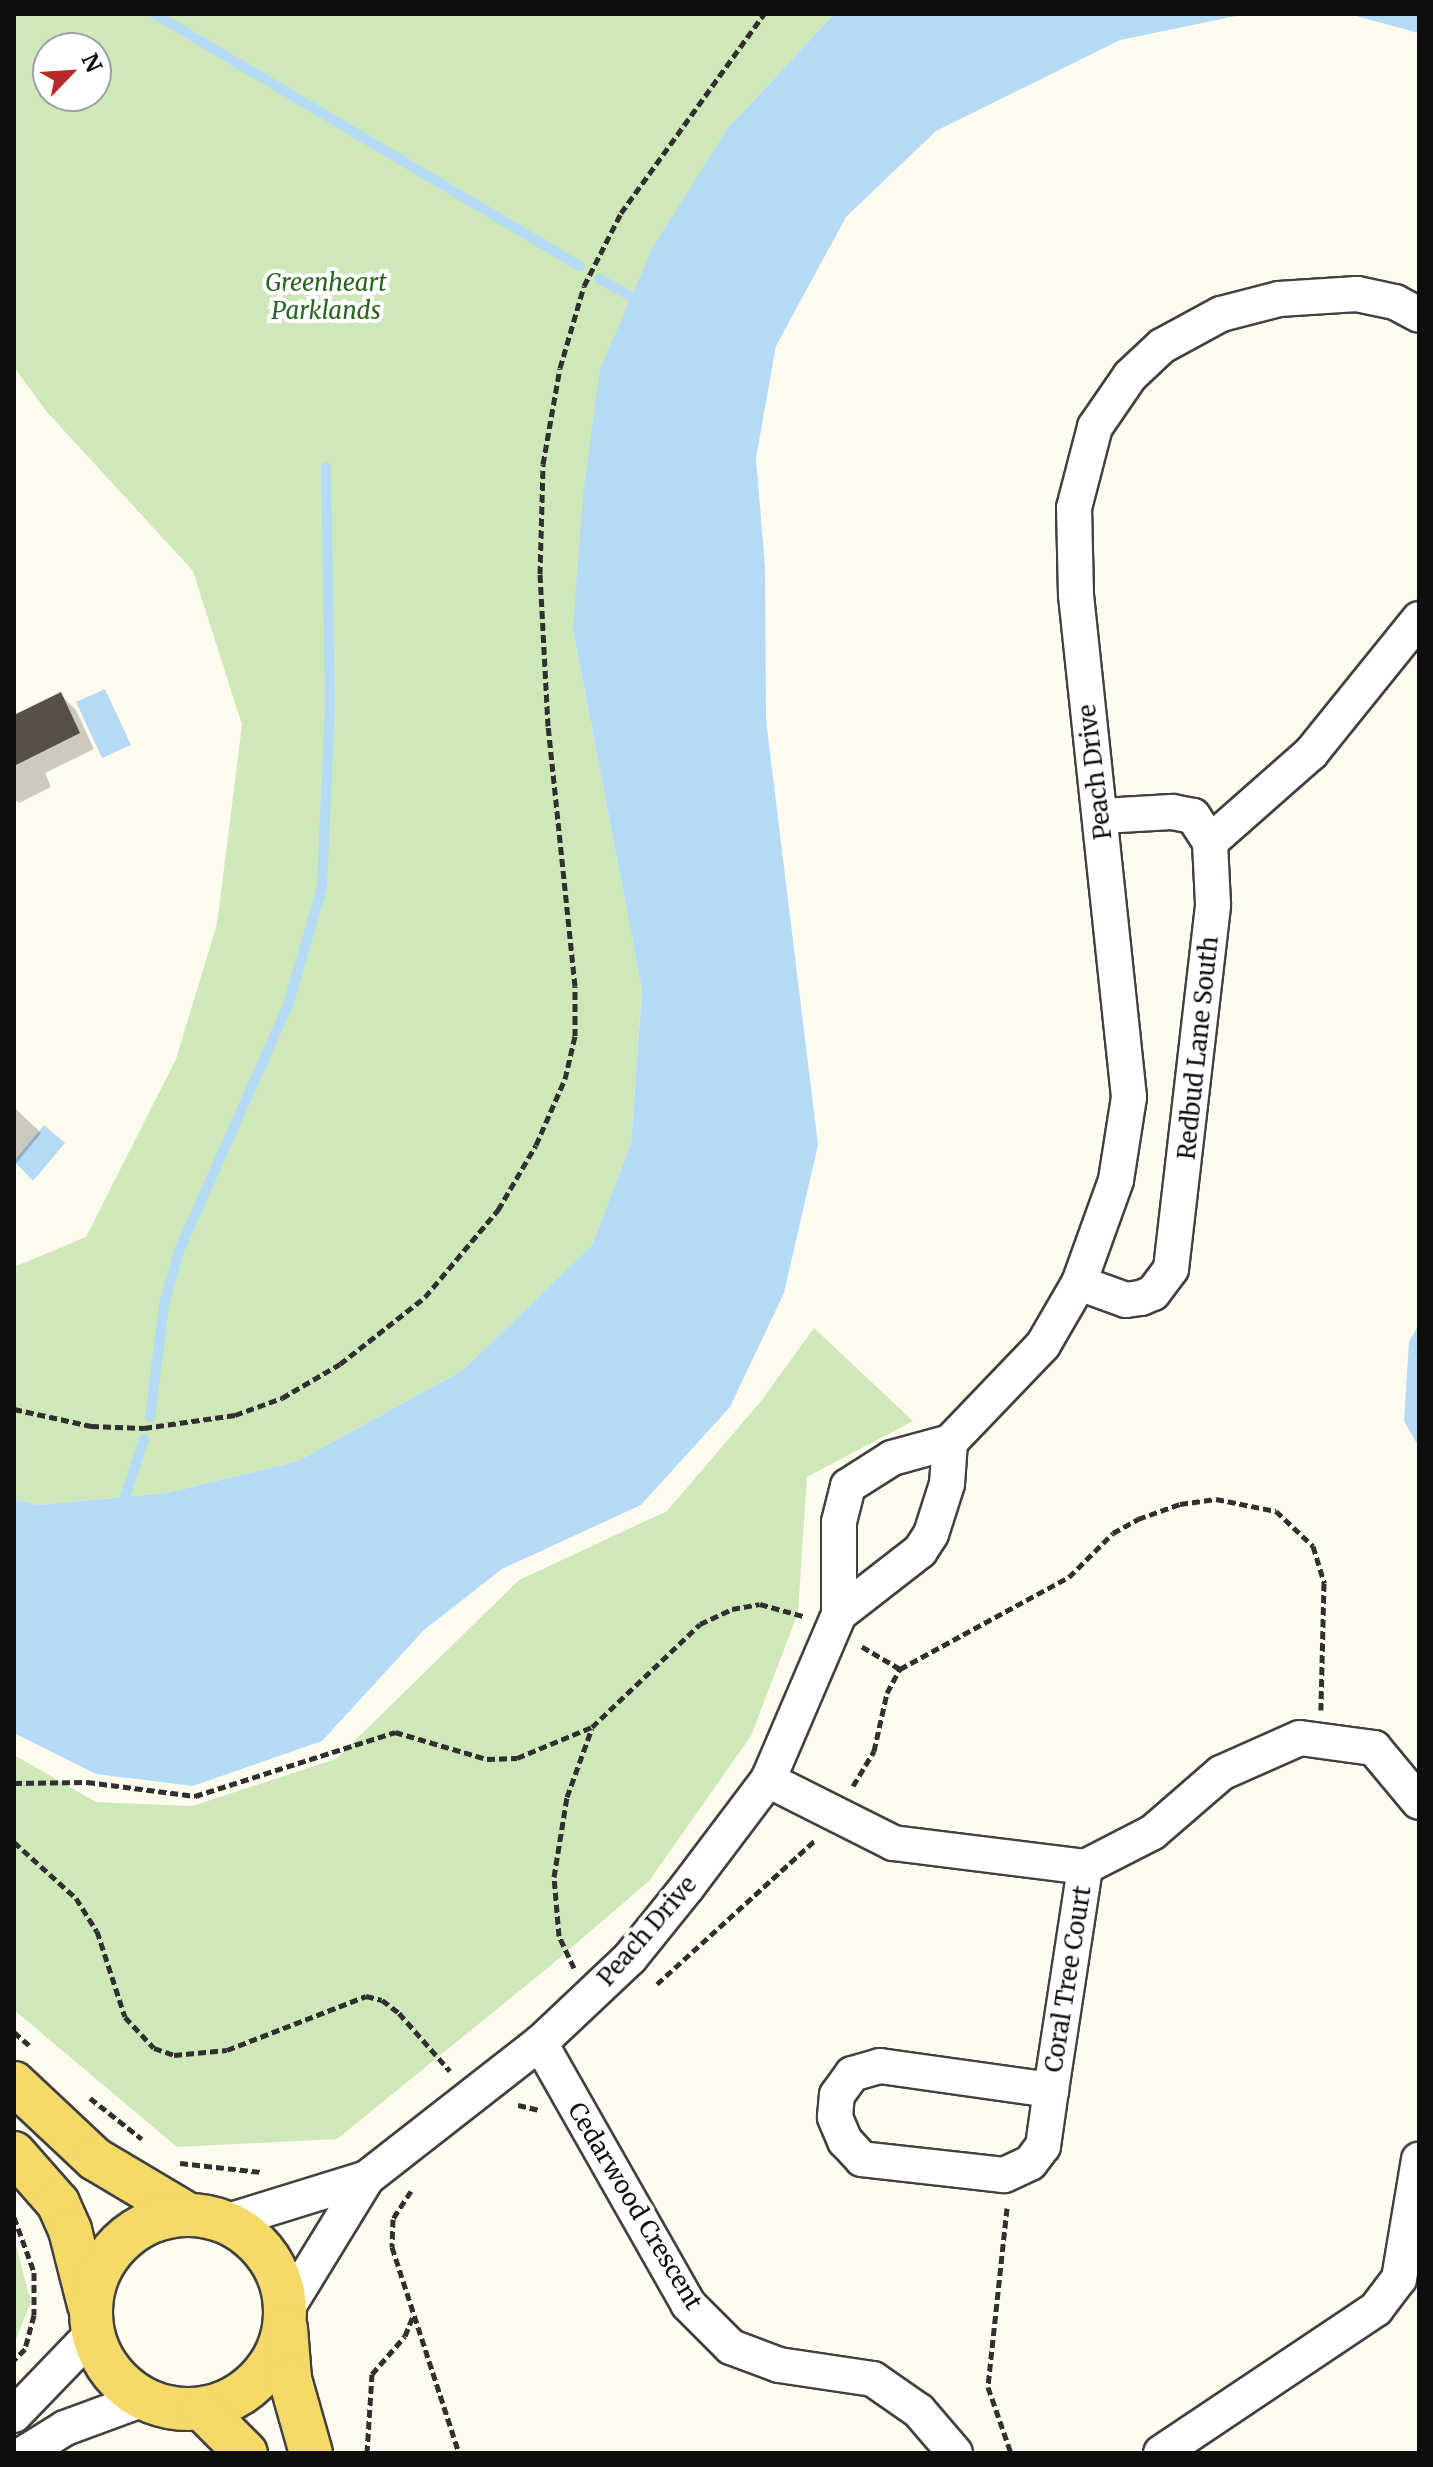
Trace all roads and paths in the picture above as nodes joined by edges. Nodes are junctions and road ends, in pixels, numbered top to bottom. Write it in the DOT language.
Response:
graph roads {
  1 [pos="764,14"];
  2 [pos="1419,315"];
  3 [pos="1419,619"];
  4 [pos="1101,816"];
  5 [pos="1210,842"];
  6 [pos="1079,1283"];
  7 [pos="14,1409"];
  8 [pos="950,1442"];
  9 [pos="835,1622"];
  10 [pos="900,1669"];
  11 [pos="592,1727"];
  12 [pos="1321,1741"];
  13 [pos="768,1780"];
  14 [pos="14,1783"];
  15 [pos="1419,1802"];
  16 [pos="831,1812"];
  17 [pos="14,1842"];
  18 [pos="1085,1867"];
  19 [pos="653,1988"];
  20 [pos="593,1993"];
  21 [pos="540,2043"];
  22 [pos="14,2083"];
  23 [pos="1051,2090"];
  24 [pos="84,2093"];
  25 [pos="568,2093"];
  26 [pos="479,2110"];
  27 [pos="154,2149"];
  28 [pos="14,2153"];
  29 [pos="166,2158"];
  30 [pos="1419,2160"];
  31 [pos="270,2172"];
  32 [pos="1004,2175"];
  33 [pos="367,2178"];
  34 [pos="414,2187"];
  35 [pos="14,2217"];
  36 [pos="207,2218"];
  37 [pos="414,2313"];
  38 [pos="285,2315"];
  39 [pos="92,2326"];
  40 [pos="14,2360"];
  41 [pos="144,2399"];
  42 [pos="202,2409"];
  43 [pos="14,2415"];
  44 [pos="25,2453"];
  45 [pos="246,2453"];
  46 [pos="311,2453"];
  47 [pos="367,2453"];
  48 [pos="459,2453"];
  49 [pos="955,2453"];
  50 [pos="1011,2453"];
  51 [pos="1161,2453"];
  1 -- 7 [label="path"];
  2 -- 4 [label="street, Peach Drive"];
  3 -- 5 [label="street"];
  4 -- 5 [label="street"];
  4 -- 6 [label="street, Peach Drive"];
  5 -- 6 [label="street, Redbud Lane South"];
  6 -- 8 [label="street, Peach Drive"];
  8 -- 9 [label="street"];
  8 -- 9 [label="street, Peach Drive"];
  9 -- 10 [label="path"];
  9 -- 11 [label="path"];
  9 -- 13 [label="street, Peach Drive"];
  10 -- 12 [label="path"];
  10 -- 16 [label="path"];
  11 -- 14 [label="path"];
  11 -- 20 [label="path"];
  12 -- 15 [label="street"];
  12 -- 18 [label="street"];
  13 -- 16 [label="street"];
  13 -- 20 [label="street, Peach Drive"];
  16 -- 18 [label="street"];
  16 -- 19 [label="path"];
  17 -- 26 [label="path"];
  18 -- 23 [label="street, Coral Tree Court"];
  20 -- 21 [label="street, Peach Drive"];
  21 -- 25 [label="street, Cedarwood Crescent"];
  21 -- 26 [label="street, Peach Drive"];
  22 -- 36 [label="main road"];
  23 -- 32 [label="street, Coral Tree Court"];
  23 -- 32 [label="street, Coral Tree Court"];
  24 -- 27 [label="path"];
  25 -- 26 [label="path"];
  25 -- 49 [label="street, Cedarwood Crescent"];
  26 -- 33 [label="street, Peach Drive"];
  28 -- 39 [label="main road"];
  29 -- 31 [label="path"];
  30 -- 51 [label="street"];
  32 -- 50 [label="path"];
  33 -- 36 [label="street, Peach Drive"];
  33 -- 38 [label="street, Peach Drive"];
  34 -- 37 [label="path"];
  35 -- 40 [label="path"];
  36 -- 38 [label="main road"];
  36 -- 39 [label="main road"];
  37 -- 47 [label="path"];
  37 -- 48 [label="path"];
  38 -- 42 [label="main road"];
  38 -- 46 [label="main road"];
  39 -- 41 [label="main road"];
  39 -- 43 [label="street"];
  41 -- 42 [label="main road"];
  41 -- 44 [label="street"];
  42 -- 45 [label="main road"];
}
